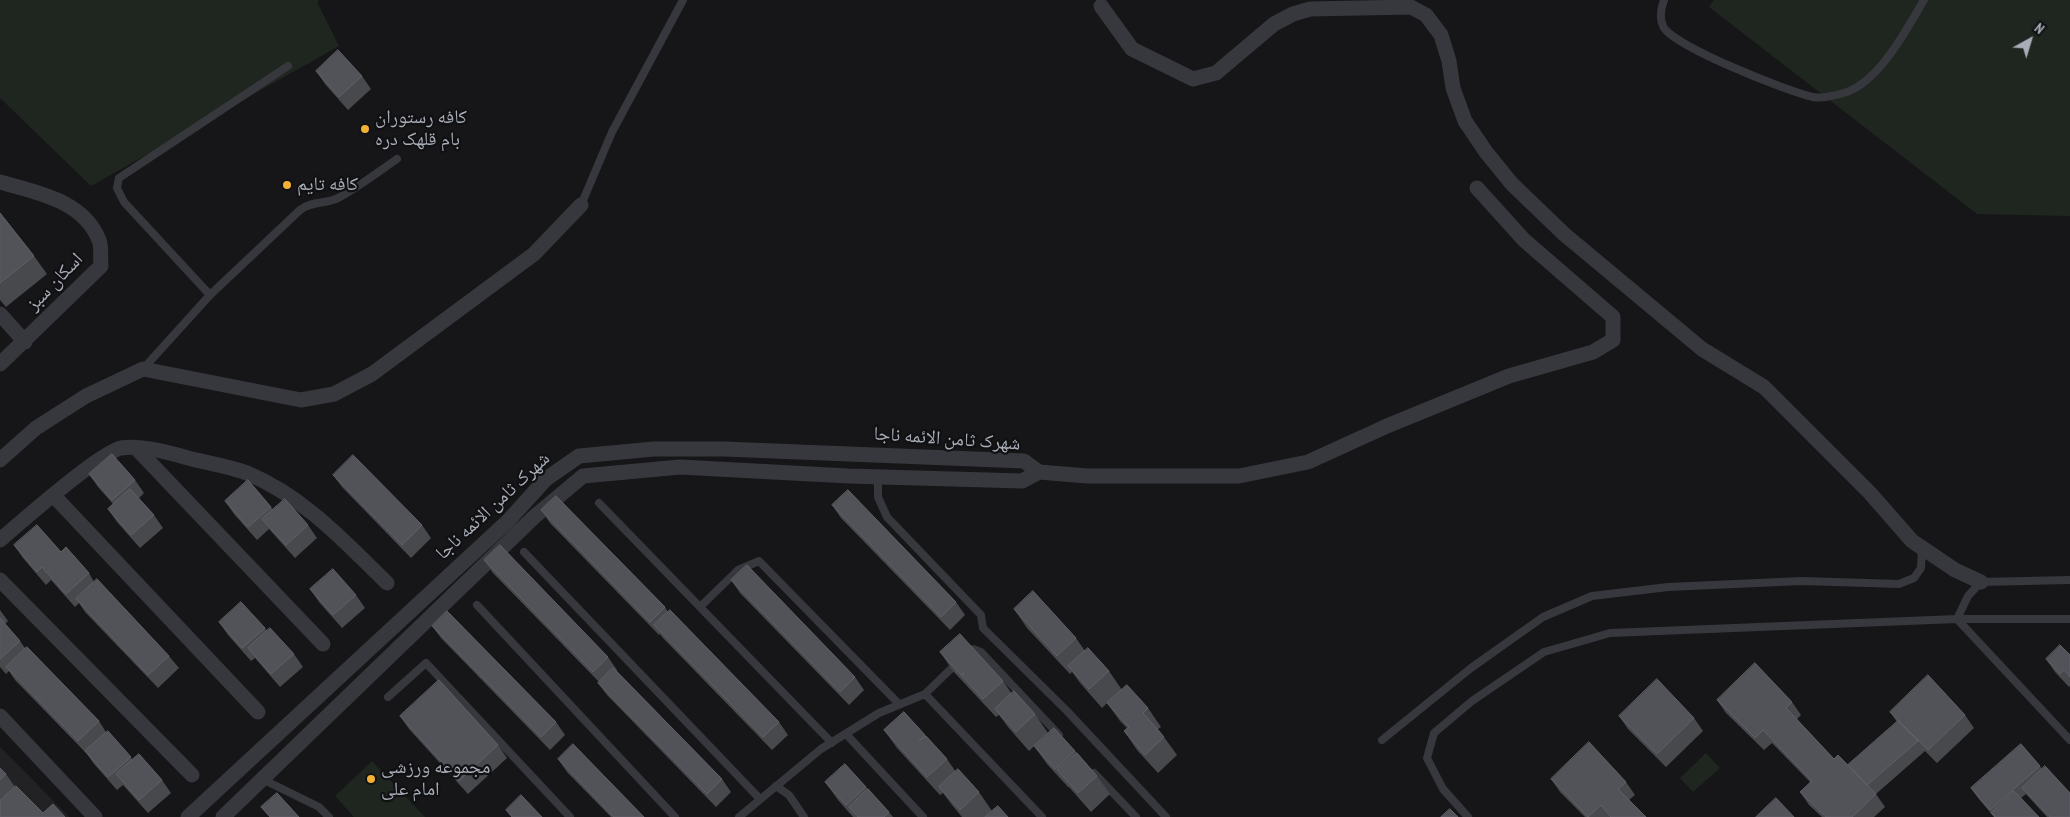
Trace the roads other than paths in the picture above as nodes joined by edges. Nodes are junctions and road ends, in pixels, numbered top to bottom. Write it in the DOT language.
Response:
graph roads {
  1 [pos="683,0"];
  2 [pos="1664,0"];
  3 [pos="1924,0"];
  4 [pos="1101,6"];
  5 [pos="288,66"];
  6 [pos="397,159"];
  7 [pos="0,182"];
  8 [pos="1477,188"];
  9 [pos="581,205"];
  10 [pos="210,295"];
  11 [pos="0,314"];
  12 [pos="25,342"];
  13 [pos="2,358"];
  14 [pos="143,369"];
  15 [pos="136,449"];
  16 [pos="667,449"];
  17 [pos="878,455"];
  18 [pos="0,460"];
  19 [pos="667,468"];
  20 [pos="1039,472"];
  21 [pos="878,477"];
  22 [pos="54,496"];
  23 [pos="599,503"];
  24 [pos="514,514"];
  25 [pos="526,525"];
  26 [pos="0,540"];
  27 [pos="1922,548"];
  28 [pos="524,552"];
  29 [pos="0,580"];
  30 [pos="2070,580"];
  31 [pos="1981,582"];
  32 [pos="387,583"];
  33 [pos="477,605"];
  34 [pos="700,607"];
  35 [pos="1957,619"];
  36 [pos="2070,619"];
  37 [pos="323,644"];
  38 [pos="364,654"];
  39 [pos="376,669"];
  40 [pos="925,694"];
  41 [pos="388,697"];
  42 [pos="899,704"];
  43 [pos="258,712"];
  44 [pos="0,716"];
  45 [pos="846,734"];
  46 [pos="1382,740"];
  47 [pos="2070,740"];
  48 [pos="832,743"];
  49 [pos="1068,745"];
  50 [pos="1088,767"];
  51 [pos="192,775"];
  52 [pos="262,779"];
  53 [pos="776,786"];
  54 [pos="760,799"];
  55 [pos="95,817"];
  56 [pos="188,817"];
  57 [pos="223,817"];
  58 [pos="329,817"];
  59 [pos="570,817"];
  60 [pos="675,817"];
  61 [pos="739,817"];
  62 [pos="804,817"];
  63 [pos="923,817"];
  64 [pos="1042,817"];
  65 [pos="1136,817"];
  66 [pos="1166,817"];
  67 [pos="1468,817"];
  1 -- 9 [label="lane"];
  2 -- 3 [label="lane"];
  4 -- 27 [label="street"];
  5 -- 10 [label="lane"];
  6 -- 10 [label="lane"];
  7 -- 12 [label="street, اسکان سبز"];
  8 -- 20 [label="street"];
  9 -- 14 [label="street"];
  10 -- 14 [label="lane"];
  11 -- 12 [label="street"];
  12 -- 13 [label="street, اسکان سبز"];
  14 -- 18 [label="street"];
  15 -- 22 [label="street"];
  15 -- 32 [label="street"];
  15 -- 37 [label="street"];
  16 -- 17 [label="street, شهرک ثامن الائمه ناجا"];
  16 -- 19 [label="street"];
  16 -- 24 [label="street, شهرک ثامن الائمه ناجا"];
  17 -- 20 [label="street, شهرک ثامن الائمه ناجا"];
  17 -- 21 [label="street"];
  19 -- 21 [label="street, شهرک ثامن الائمه ناجا"];
  19 -- 25 [label="street, شهرک ثامن الائمه ناجا"];
  20 -- 21 [label="street, شهرک ثامن الائمه ناجا"];
  21 -- 66 [label="lane"];
  22 -- 26 [label="street"];
  22 -- 43 [label="street"];
  23 -- 34 [label="lane"];
  24 -- 25 [label="street"];
  24 -- 38 [label="street, شهرک ثامن الائمه ناجا"];
  25 -- 39 [label="street, شهرک ثامن الائمه ناجا"];
  27 -- 31 [label="street"];
  27 -- 46 [label="lane"];
  28 -- 54 [label="lane"];
  29 -- 51 [label="street"];
  30 -- 31 [label="lane"];
  31 -- 35 [label="lane"];
  33 -- 60 [label="lane"];
  34 -- 42 [label="lane"];
  34 -- 48 [label="lane"];
  35 -- 36 [label="lane"];
  35 -- 47 [label="lane"];
  35 -- 67 [label="lane"];
  38 -- 39 [label="street"];
  38 -- 56 [label="street, شهرک ثامن الائمه ناجا"];
  39 -- 52 [label="street, شهرک ثامن الائمه ناجا"];
  40 -- 42 [label="lane"];
  40 -- 49 [label="lane"];
  40 -- 64 [label="lane"];
  41 -- 59 [label="lane"];
  42 -- 45 [label="lane"];
  44 -- 55 [label="street"];
  45 -- 48 [label="lane"];
  45 -- 63 [label="lane"];
  48 -- 53 [label="lane"];
  50 -- 65 [label="lane"];
  52 -- 57 [label="street, شهرک ثامن الائمه ناجا"];
  52 -- 58 [label="lane"];
  53 -- 54 [label="lane"];
  53 -- 62 [label="lane"];
  54 -- 61 [label="lane"];
}
